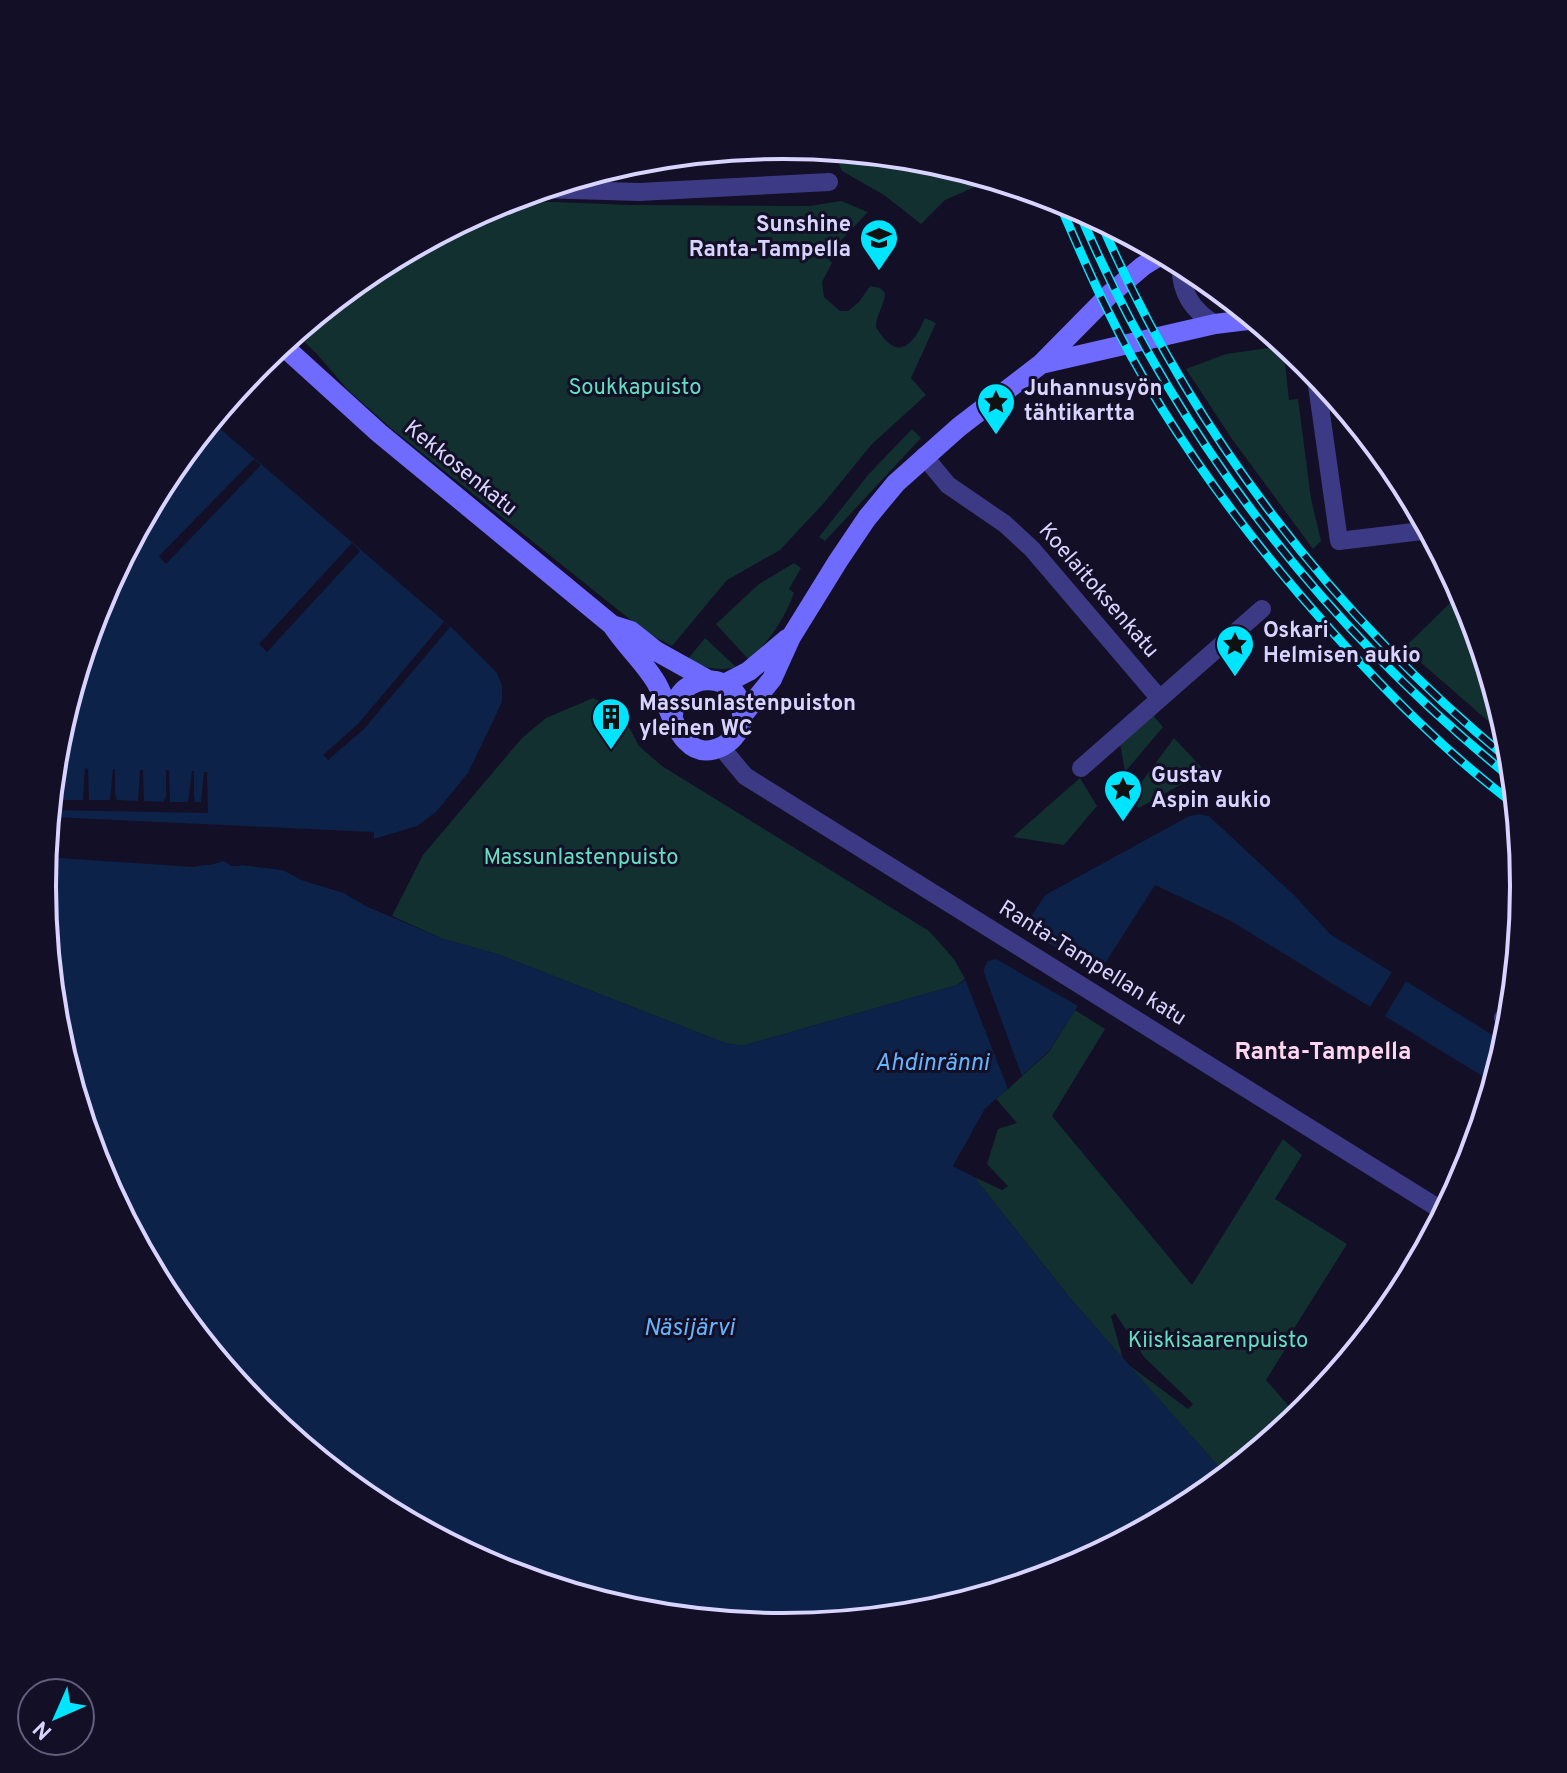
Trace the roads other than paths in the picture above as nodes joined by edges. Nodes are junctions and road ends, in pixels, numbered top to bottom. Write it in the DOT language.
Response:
graph roads {
  1 [pos="829,182"];
  2 [pos="575,190"];
  3 [pos="1153,260"];
  4 [pos="1182,278"];
  5 [pos="1240,321"];
  6 [pos="1215,324"];
  7 [pos="290,352"];
  8 [pos="1041,364"];
  9 [pos="1318,394"];
  10 [pos="924,456"];
  11 [pos="1418,531"];
  12 [pos="1262,609"];
  13 [pos="612,625"];
  14 [pos="791,637"];
  15 [pos="716,682"];
  16 [pos="1160,699"];
  17 [pos="673,715"];
  18 [pos="742,716"];
  19 [pos="721,747"];
  20 [pos="1081,768"];
  21 [pos="1436,1207"];
  1 -- 2 [label="street"];
  3 -- 8 [label="street"];
  4 -- 6 [label="street"];
  5 -- 6 [label="street"];
  6 -- 8 [label="street"];
  7 -- 13 [label="street, Kekkosenkatu"];
  8 -- 10 [label="street"];
  9 -- 11 [label="street"];
  10 -- 14 [label="street"];
  10 -- 16 [label="street, Koelaitoksenkatu"];
  12 -- 16 [label="street"];
  13 -- 15 [label="street, Kekkosenkatu"];
  13 -- 17 [label="street, Kekkosenkatu"];
  14 -- 15 [label="street"];
  14 -- 18 [label="street"];
  15 -- 17 [label="street"];
  15 -- 18 [label="street"];
  16 -- 20 [label="street"];
  17 -- 19 [label="street"];
  18 -- 19 [label="street"];
  19 -- 21 [label="street, Ranta-Tampellan katu"];
}
